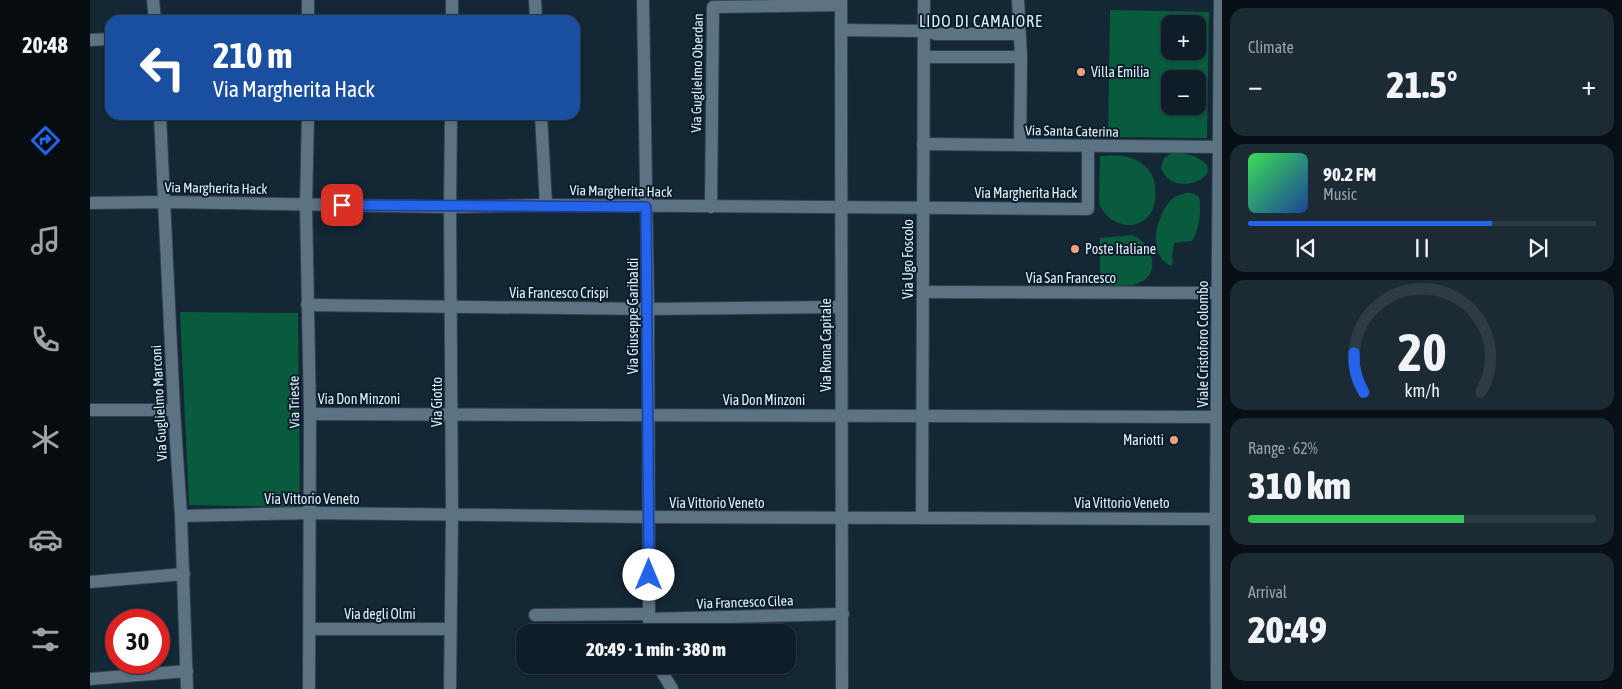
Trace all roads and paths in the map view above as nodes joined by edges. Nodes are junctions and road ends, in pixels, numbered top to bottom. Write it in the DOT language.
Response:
graph roads {
  1 [pos="153,0"];
  2 [pos="308,0"];
  3 [pos="452,0"];
  4 [pos="535,0"];
  5 [pos="644,0"];
  6 [pos="924,0"];
  7 [pos="1018,0"];
  8 [pos="1220,0"];
  9 [pos="841,3"];
  10 [pos="154,15"];
  11 [pos="308,15"];
  12 [pos="452,15"];
  13 [pos="536,15"];
  14 [pos="841,30"];
  15 [pos="924,31"];
  16 [pos="1019,34"];
  17 [pos="105,39"];
  18 [pos="90,40"];
  19 [pos="924,57"];
  20 [pos="1021,57"];
  21 [pos="160,120"];
  22 [pos="308,120"];
  23 [pos="451,120"];
  24 [pos="541,120"];
  25 [pos="923,144"];
  26 [pos="1020,145"];
  27 [pos="1088,146"];
  28 [pos="1220,147"];
  29 [pos="165,202"];
  30 [pos="90,203"];
  31 [pos="306,205"];
  32 [pos="546,205"];
  33 [pos="450,207"];
  34 [pos="646,207"];
  35 [pos="711,207"];
  36 [pos="841,207"];
  37 [pos="923,208"];
  38 [pos="1220,247"];
  39 [pos="923,292"];
  40 [pos="1218,292"];
  41 [pos="307,305"];
  42 [pos="451,307"];
  43 [pos="840,307"];
  44 [pos="648,309"];
  45 [pos="90,410"];
  46 [pos="174,410"];
  47 [pos="310,414"];
  48 [pos="452,414"];
  49 [pos="648,415"];
  50 [pos="841,415"];
  51 [pos="921,415"];
  52 [pos="1217,417"];
  53 [pos="310,514"];
  54 [pos="452,514"];
  55 [pos="182,516"];
  56 [pos="648,517"];
  57 [pos="842,518"];
  58 [pos="922,518"];
  59 [pos="1219,519"];
  60 [pos="184,574"];
  61 [pos="90,582"];
  62 [pos="843,614"];
  63 [pos="535,615"];
  64 [pos="649,617"];
  65 [pos="649,624"];
  66 [pos="450,628"];
  67 [pos="310,629"];
  68 [pos="187,671"];
  69 [pos="663,674"];
  70 [pos="90,679"];
  71 [pos="187,689"];
  72 [pos="309,689"];
  73 [pos="450,689"];
  74 [pos="672,689"];
  75 [pos="842,689"];
  76 [pos="1217,689"];
  1 -- 10 [label="street"];
  2 -- 11 [label="street"];
  3 -- 12 [label="street"];
  4 -- 13 [label="street"];
  5 -- 34 [label="street, Via Giuseppe Garibaldi"];
  6 -- 15 [label="street, Via Ugo Foscolo"];
  7 -- 16 [label="street"];
  8 -- 28 [label="street, Viale Cristoforo Colombo"];
  9 -- 14 [label="street, Via Roma Capitale"];
  9 -- 35 [label="street, Via Guglielmo Oberdan"];
  14 -- 15 [label="street"];
  14 -- 36 [label="street, Via Roma Capitale"];
  15 -- 16 [label="street"];
  15 -- 19 [label="street, Via Ugo Foscolo"];
  16 -- 20 [label="street"];
  17 -- 18 [label="street"];
  19 -- 20 [label="street"];
  19 -- 25 [label="street, Via Ugo Foscolo"];
  20 -- 26 [label="street"];
  21 -- 29 [label="street, Via Guglielmo Marconi"];
  22 -- 31 [label="street, Via Trieste"];
  23 -- 33 [label="street, Via Giotto"];
  24 -- 32 [label="street"];
  25 -- 26 [label="street, Via Santa Caterina"];
  25 -- 37 [label="street, Via Ugo Foscolo"];
  26 -- 27 [label="street, Via Santa Caterina"];
  27 -- 28 [label="street, Via Santa Caterina"];
  27 -- 37 [label="street, Via Margherita Hack"];
  28 -- 38 [label="street, Viale Cristoforo Colombo"];
  29 -- 30 [label="street, Via Margherita Hack"];
  29 -- 31 [label="street, Via Margherita Hack"];
  29 -- 46 [label="street, Via Guglielmo Marconi"];
  31 -- 33 [label="street, Via Margherita Hack"];
  31 -- 41 [label="street, Via Trieste"];
  32 -- 33 [label="street, Via Margherita Hack"];
  32 -- 34 [label="street, Via Margherita Hack"];
  33 -- 42 [label="street, Via Giotto"];
  34 -- 35 [label="street, Via Margherita Hack"];
  34 -- 44 [label="street, Via Giuseppe Garibaldi"];
  35 -- 36 [label="street, Via Margherita Hack"];
  36 -- 37 [label="street, Via Margherita Hack"];
  36 -- 43 [label="street, Via Roma Capitale"];
  37 -- 39 [label="street, Via Ugo Foscolo"];
  38 -- 40 [label="street, Viale Cristoforo Colombo"];
  39 -- 40 [label="street, Via San Francesco"];
  39 -- 51 [label="street, Via Ugo Foscolo"];
  40 -- 52 [label="street, Viale Cristoforo Colombo"];
  41 -- 42 [label="street, Via Francesco Crispi"];
  41 -- 47 [label="street, Via Trieste"];
  42 -- 44 [label="street, Via Francesco Crispi"];
  42 -- 48 [label="street, Via Giotto"];
  43 -- 44 [label="street, Via Francesco Crispi"];
  43 -- 50 [label="street, Via Roma Capitale"];
  44 -- 49 [label="street, Via Giuseppe Garibaldi"];
  45 -- 46 [label="street"];
  46 -- 55 [label="street, Via Guglielmo Marconi"];
  47 -- 48 [label="street, Via Don Minzoni"];
  47 -- 53 [label="street, Via Trieste"];
  48 -- 49 [label="street, Via Don Minzoni"];
  48 -- 54 [label="street, Via Giotto"];
  49 -- 50 [label="street, Via Don Minzoni"];
  49 -- 56 [label="street, Via Giuseppe Garibaldi"];
  50 -- 51 [label="street, Via Don Minzoni"];
  50 -- 57 [label="street, Via Roma Capitale"];
  51 -- 52 [label="street, Via Don Minzoni"];
  51 -- 58 [label="street, Via Ugo Foscolo"];
  52 -- 59 [label="street, Viale Cristoforo Colombo"];
  53 -- 54 [label="street, Via Vittorio Veneto"];
  53 -- 55 [label="street, Via Vittorio Veneto"];
  53 -- 67 [label="street, Via Trieste"];
  54 -- 56 [label="street, Via Vittorio Veneto"];
  54 -- 66 [label="street, Via Giotto"];
  55 -- 60 [label="street, Via Guglielmo Marconi"];
  56 -- 57 [label="street, Via Vittorio Veneto"];
  56 -- 64 [label="street, Via Giuseppe Garibaldi"];
  57 -- 58 [label="street, Via Vittorio Veneto"];
  57 -- 62 [label="street, Via Roma Capitale"];
  58 -- 59 [label="street, Via Vittorio Veneto"];
  59 -- 76 [label="street, Viale Cristoforo Colombo"];
  60 -- 61 [label="street"];
  60 -- 68 [label="street, Via Guglielmo Marconi"];
  62 -- 64 [label="street, Via Francesco Cilea"];
  62 -- 75 [label="street, Via Roma Capitale"];
  63 -- 64 [label="street, Via Francesco Cilea"];
  64 -- 65 [label="street, Via Giuseppe Garibaldi"];
  66 -- 67 [label="street, Via degli Olmi"];
  66 -- 73 [label="street, Via Giotto"];
  67 -- 72 [label="street, Via Trieste"];
  68 -- 70 [label="street"];
  68 -- 71 [label="street, Via Guglielmo Marconi"];
  69 -- 74 [label="street"];
}
